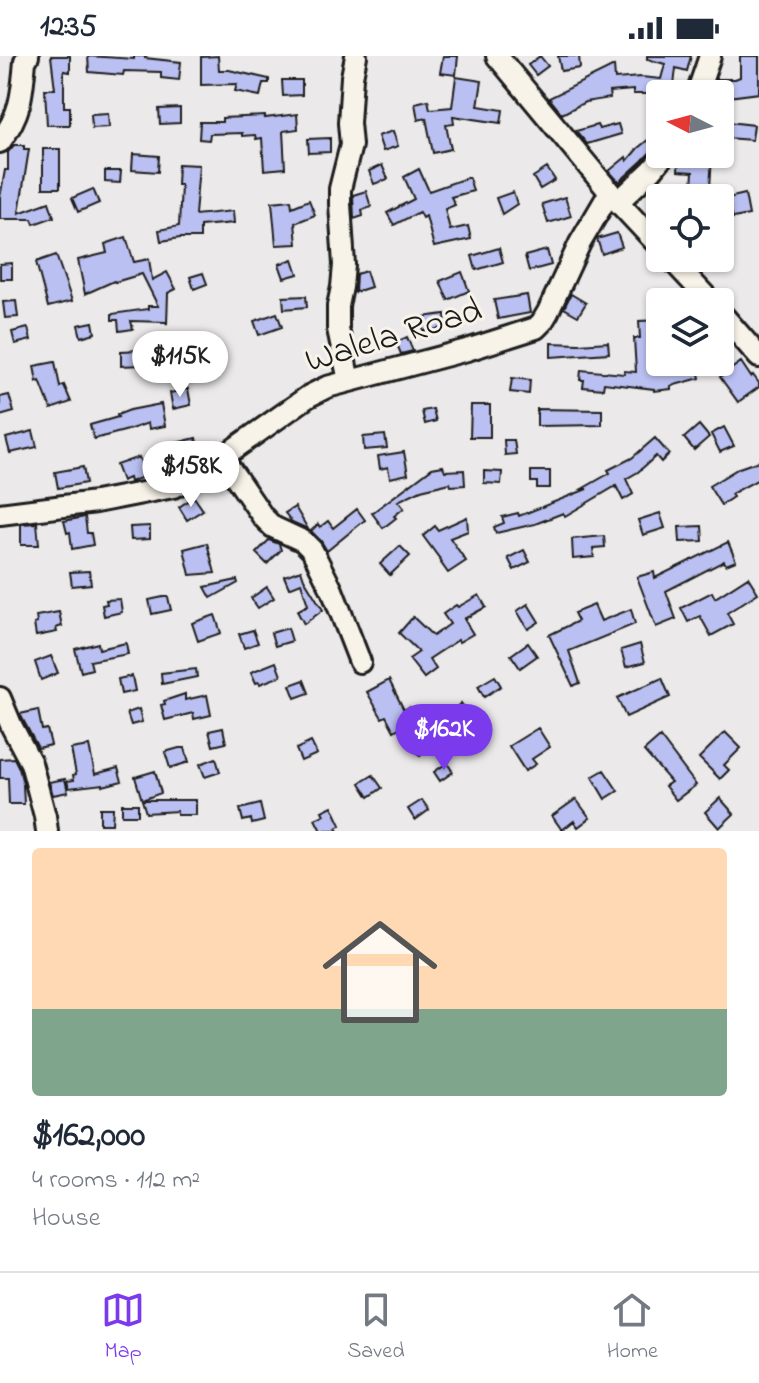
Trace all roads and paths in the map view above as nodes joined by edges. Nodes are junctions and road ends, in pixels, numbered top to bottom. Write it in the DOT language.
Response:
graph roads {
  1 [pos="28,56"];
  2 [pos="356,56"];
  3 [pos="497,56"];
  4 [pos="710,56"];
  5 [pos="702,80"];
  6 [pos="0,142"];
  7 [pos="654,168"];
  8 [pos="614,197"];
  9 [pos="646,232"];
  10 [pos="683,272"];
  11 [pos="698,288"];
  12 [pos="734,328"];
  13 [pos="759,357"];
  14 [pos="349,381"];
  15 [pos="222,457"];
  16 [pos="0,514"];
  17 [pos="360,662"];
  18 [pos="0,698"];
  19 [pos="47,831"];
  1 -- 6 [label="street"];
  2 -- 14 [label="street"];
  3 -- 8 [label="street"];
  4 -- 5 [label="street"];
  7 -- 8 [label="street, Walela Road"];
  8 -- 9 [label="street"];
  8 -- 14 [label="street, Walela Road"];
  10 -- 11 [label="street"];
  12 -- 13 [label="street"];
  14 -- 15 [label="street, Walela Road"];
  15 -- 16 [label="street, Walela Road"];
  15 -- 17 [label="street"];
  18 -- 19 [label="street"];
}
